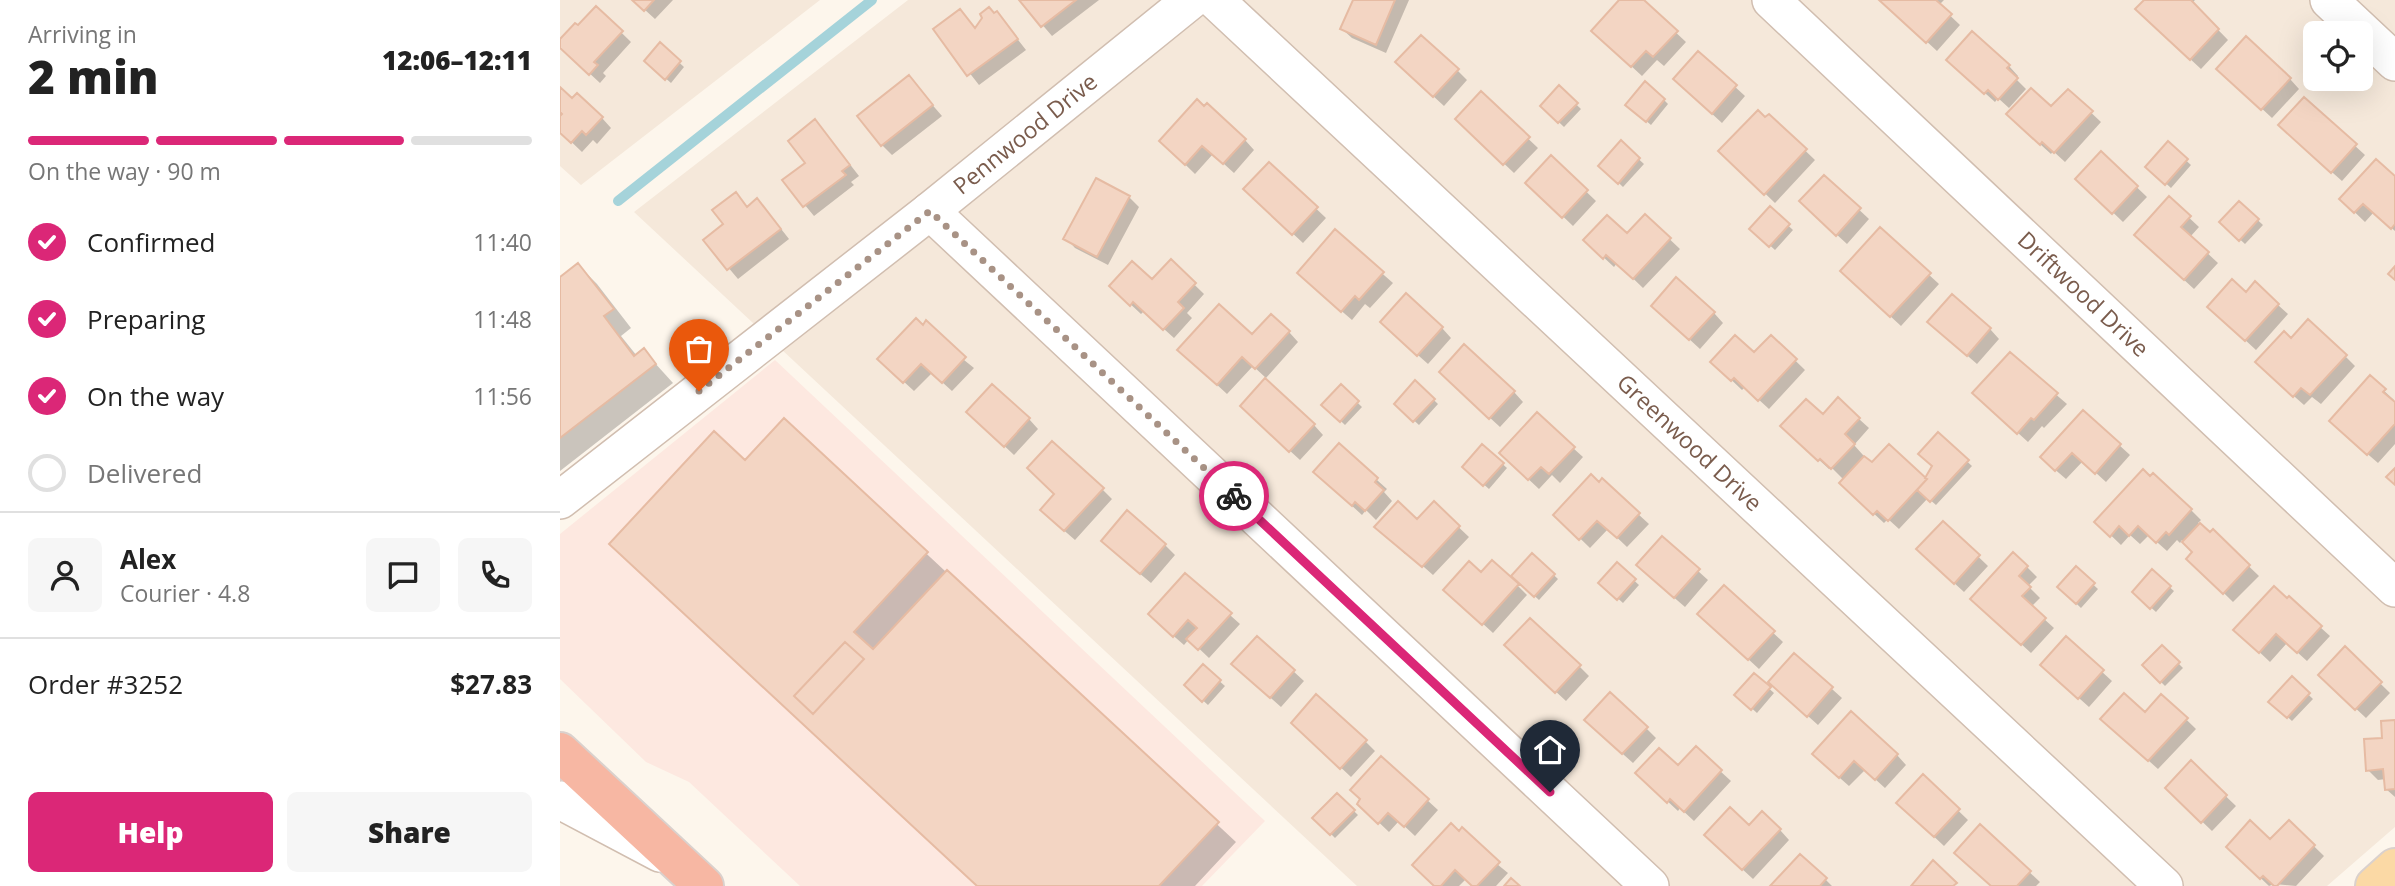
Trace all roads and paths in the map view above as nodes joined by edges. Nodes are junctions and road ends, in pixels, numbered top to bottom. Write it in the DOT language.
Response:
graph roads {
  1 [pos="1191,0"];
  2 [pos="1214,0"];
  3 [pos="1771,0"];
  4 [pos="2329,0"];
  5 [pos="2395,62"];
  6 [pos="930,211"];
  7 [pos="560,500"];
  8 [pos="2395,587"];
  9 [pos="560,752"];
  10 [pos="560,800"];
  11 [pos="2395,868"];
  12 [pos="692,875"];
  13 [pos="1650,886"];
  14 [pos="2164,886"];
  15 [pos="2375,886"];
  1 -- 6 [label="street, Pennwood Drive"];
  2 -- 14 [label="street, Greenwood Drive"];
  3 -- 8 [label="street, Driftwood Drive"];
  4 -- 5 [label="street"];
  6 -- 7 [label="street, Pennwood Drive"];
  6 -- 13 [label="street"];
  9 -- 12 [label="highway"];
  10 -- 12 [label="street"];
  11 -- 15 [label="main road"];
}
